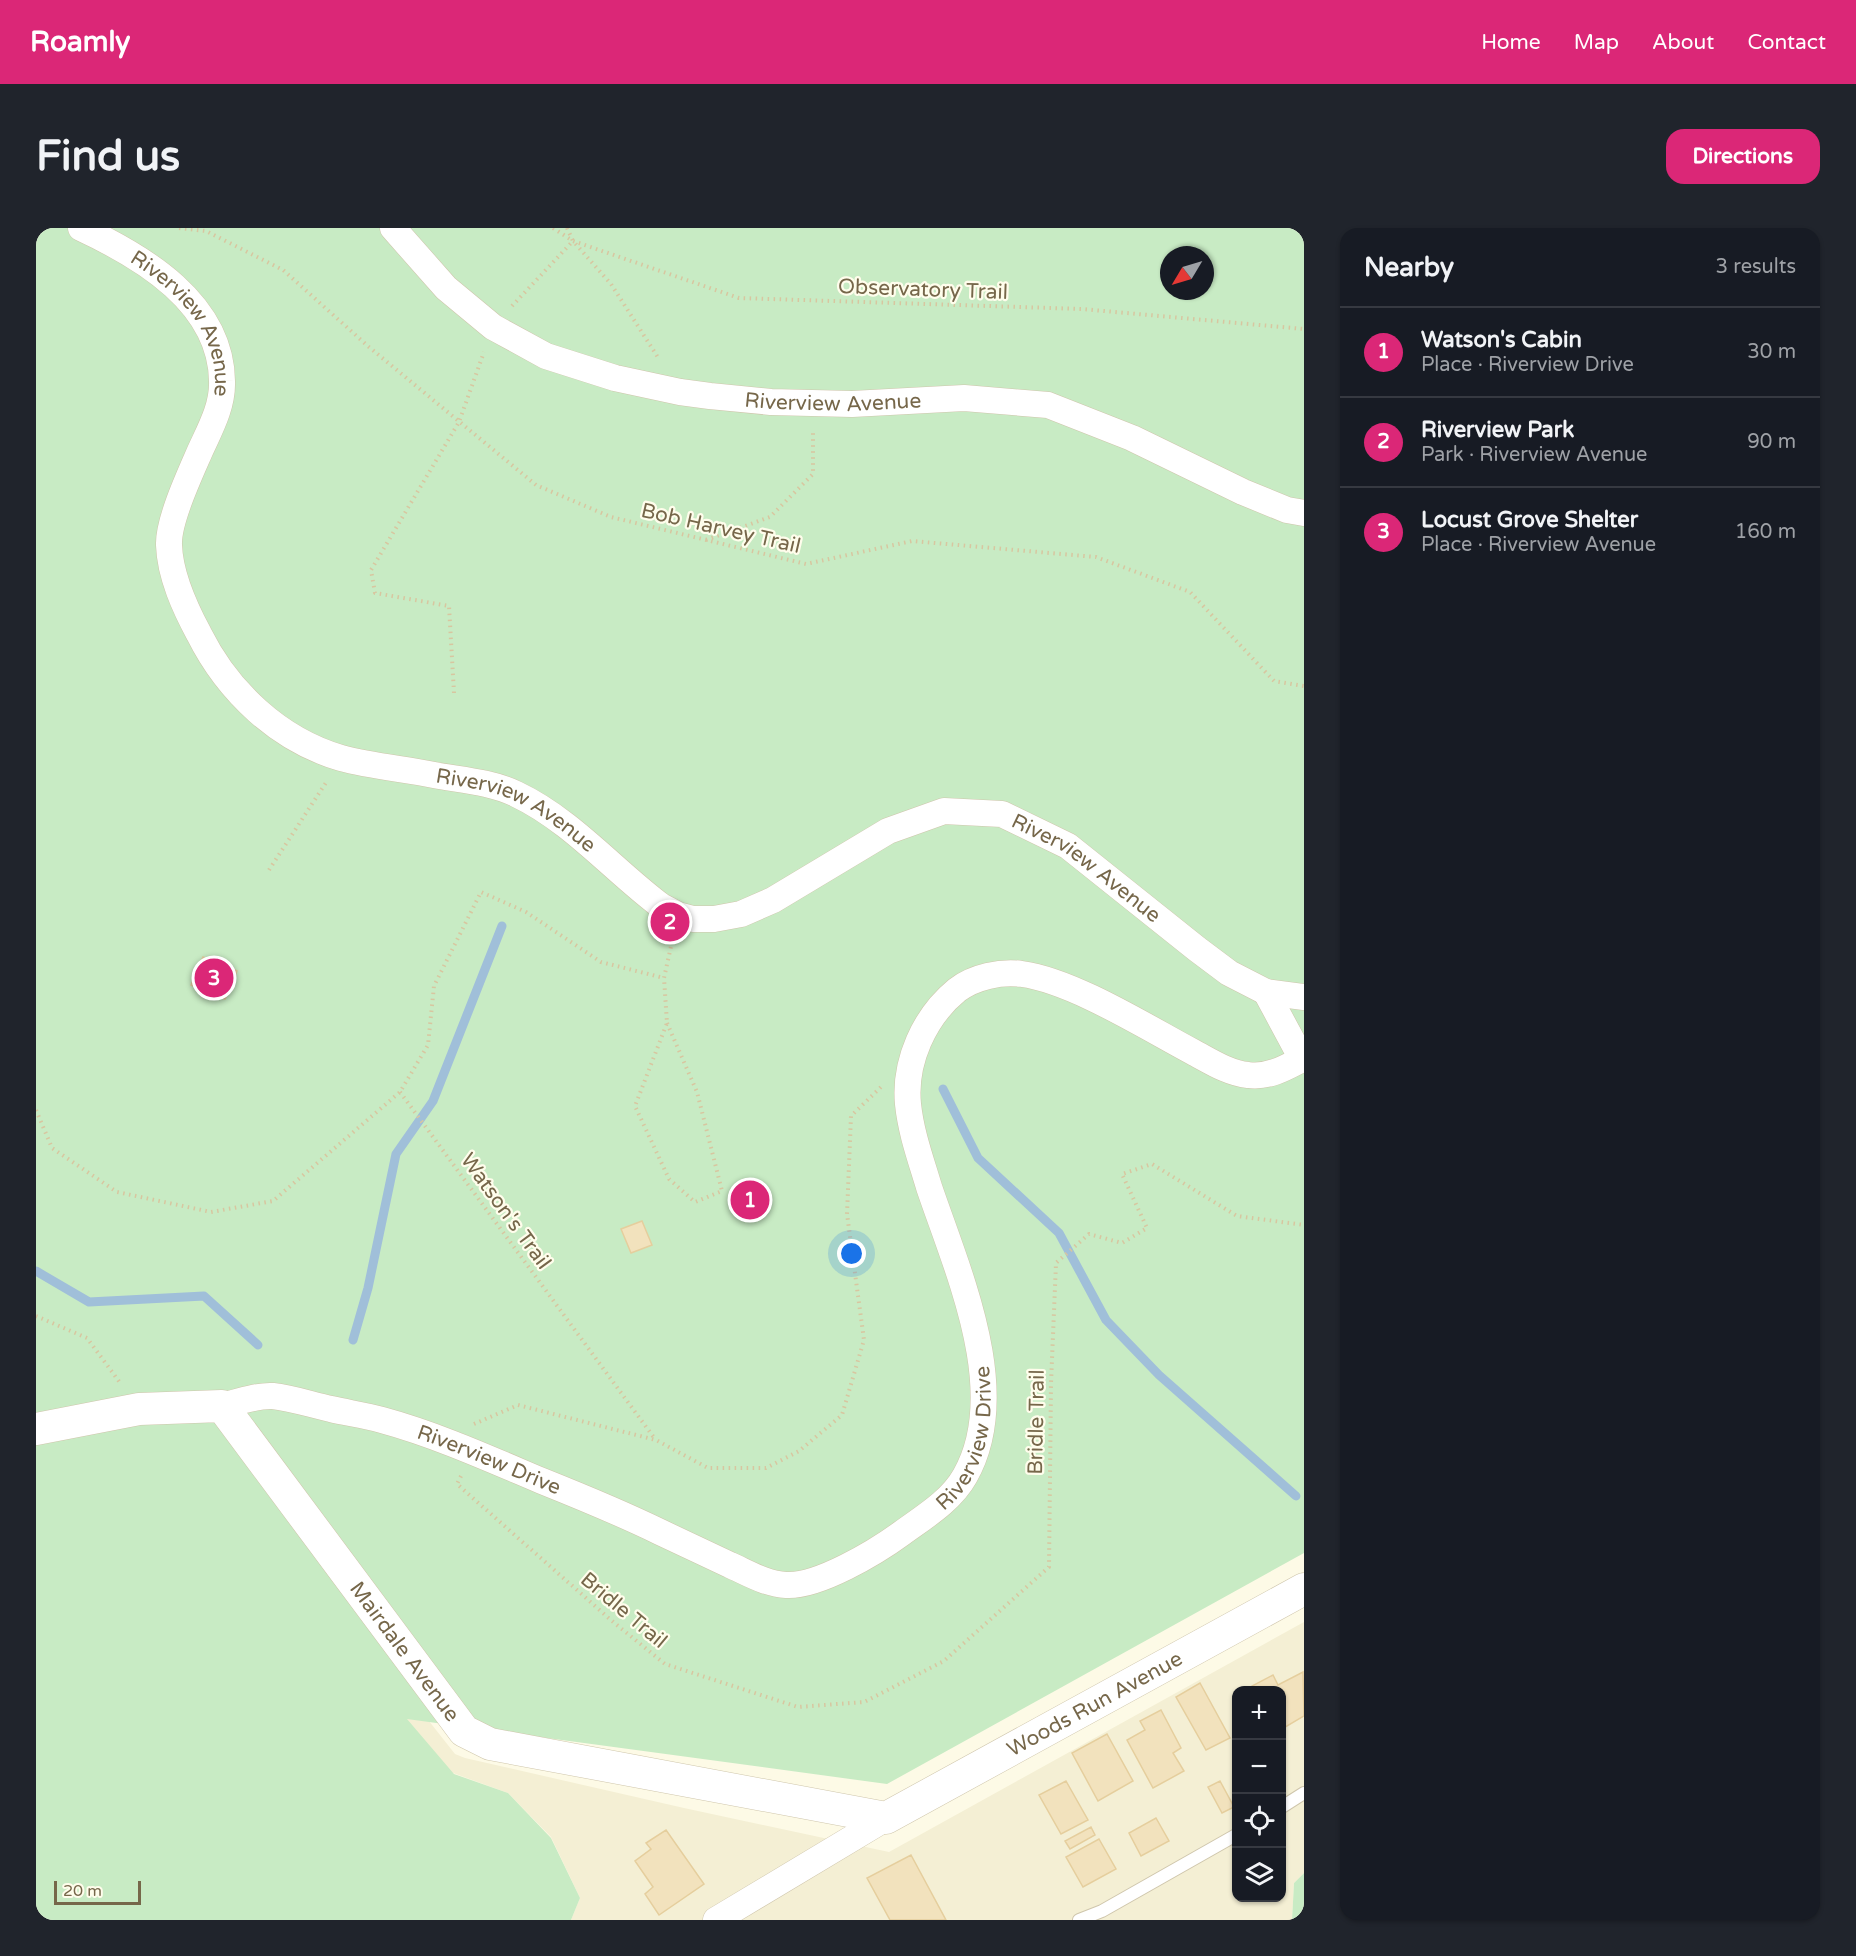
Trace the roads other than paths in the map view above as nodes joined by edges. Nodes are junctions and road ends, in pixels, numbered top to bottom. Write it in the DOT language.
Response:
graph roads {
  1 [pos="81,228"];
  2 [pos="393,228"];
  3 [pos="1304,513"];
  4 [pos="1266,992"];
  5 [pos="1304,997"];
  6 [pos="1303,1058"];
  7 [pos="222,1406"];
  8 [pos="36,1429"];
  9 [pos="1304,1589"];
  10 [pos="1304,1793"];
  11 [pos="1286,1804"];
  12 [pos="886,1818"];
  13 [pos="1232,1837"];
  14 [pos="716,1920"];
  15 [pos="1079,1920"];
  1 -- 4 [label="street, Riverview Avenue"];
  2 -- 3 [label="street, Riverview Avenue"];
  4 -- 5 [label="street, Riverview Avenue"];
  4 -- 6 [label="street"];
  6 -- 7 [label="street, Riverview Drive"];
  7 -- 8 [label="street"];
  7 -- 12 [label="street, Mairdale Avenue"];
  9 -- 12 [label="street, Woods Run Avenue"];
  10 -- 11 [label="lane"];
  12 -- 14 [label="street"];
  13 -- 15 [label="lane"];
}
